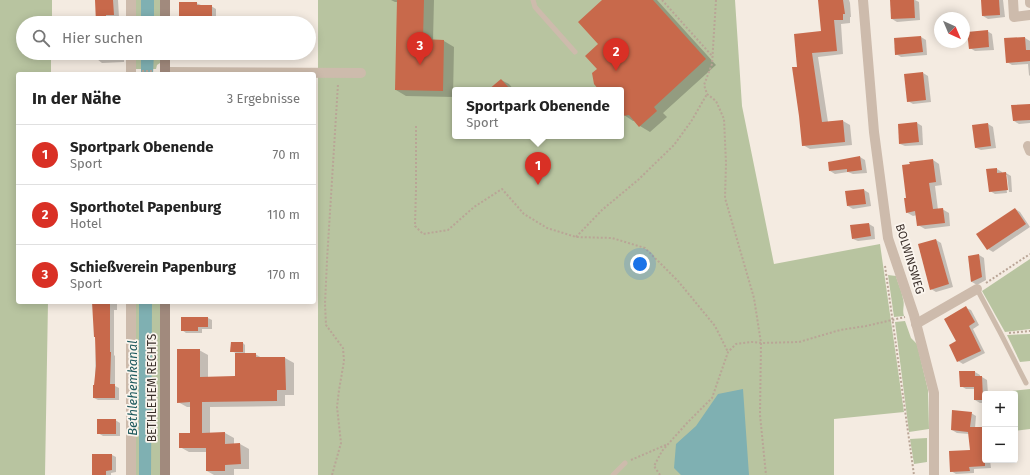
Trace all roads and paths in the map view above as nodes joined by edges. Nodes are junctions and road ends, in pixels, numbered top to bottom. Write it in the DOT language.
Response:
graph roads {
  1 [pos="131,0"];
  2 [pos="165,0"];
  3 [pos="533,0"];
  4 [pos="662,0"];
  5 [pos="716,0"];
  6 [pos="863,0"];
  7 [pos="1012,0"];
  8 [pos="1030,15"];
  9 [pos="131,16"];
  10 [pos="165,16"];
  11 [pos="574,52"];
  12 [pos="713,57"];
  13 [pos="132,60"];
  14 [pos="164,60"];
  15 [pos="134,72"];
  16 [pos="162,72"];
  17 [pos="316,73"];
  18 [pos="338,73"];
  19 [pos="361,73"];
  20 [pos="707,94"];
  21 [pos="416,126"];
  22 [pos="576,237"];
  23 [pos="1030,254"];
  24 [pos="884,260"];
  25 [pos="977,290"];
  26 [pos="131,304"];
  27 [pos="165,304"];
  28 [pos="892,320"];
  29 [pos="915,320"];
  30 [pos="1030,331"];
  31 [pos="1001,334"];
  32 [pos="761,343"];
  33 [pos="728,352"];
  34 [pos="1026,383"];
  35 [pos="670,443"];
  36 [pos="625,463"];
  37 [pos="131,475"];
  38 [pos="165,475"];
  39 [pos="332,475"];
  40 [pos="613,475"];
  41 [pos="660,475"];
  42 [pos="766,475"];
  43 [pos="914,475"];
  44 [pos="934,475"];
  1 -- 9 [label="street"];
  2 -- 10 [label="street"];
  3 -- 11 [label="lane"];
  4 -- 12 [label="path"];
  5 -- 12 [label="path"];
  6 -- 29 [label="street, BOLWINSWEG"];
  7 -- 8 [label="street"];
  12 -- 20 [label="path"];
  13 -- 15 [label="street"];
  14 -- 16 [label="street"];
  17 -- 18 [label="street"];
  18 -- 19 [label="street"];
  18 -- 39 [label="path"];
  20 -- 22 [label="path"];
  20 -- 32 [label="path"];
  21 -- 22 [label="path"];
  22 -- 33 [label="path"];
  23 -- 25 [label="path"];
  24 -- 28 [label="path"];
  25 -- 29 [label="street"];
  25 -- 31 [label="lane"];
  26 -- 37 [label="street"];
  27 -- 38 [label="street, BETHLEHEM RECHTS"];
  28 -- 29 [label="path"];
  28 -- 32 [label="path"];
  28 -- 43 [label="path"];
  29 -- 44 [label="street, BOLWINSWEG"];
  30 -- 31 [label="path"];
  31 -- 34 [label="lane"];
  32 -- 33 [label="path"];
  32 -- 42 [label="path"];
  33 -- 35 [label="path"];
  35 -- 36 [label="path"];
  35 -- 41 [label="path"];
  36 -- 40 [label="lane"];
}
